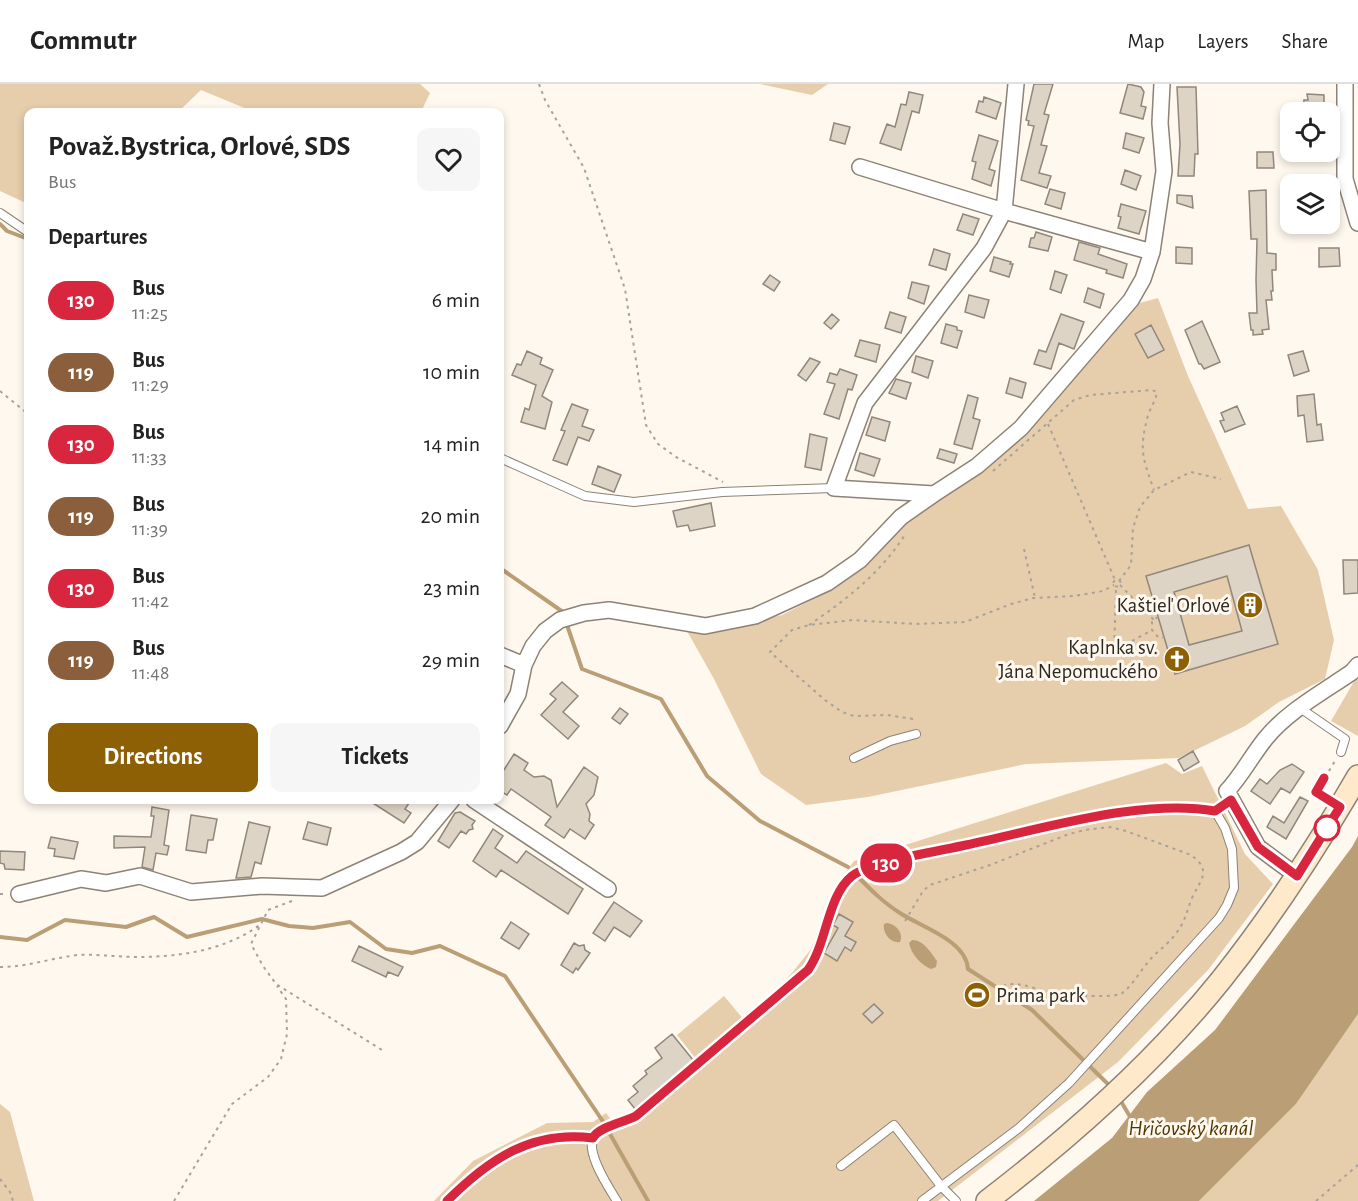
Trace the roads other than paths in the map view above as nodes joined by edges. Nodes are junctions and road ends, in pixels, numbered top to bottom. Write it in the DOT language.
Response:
graph roads {
  1 [pos="1016,84"];
  2 [pos="1162,84"];
  3 [pos="1345,84"];
  4 [pos="860,167"];
  5 [pos="1004,211"];
  6 [pos="0,213"];
  7 [pos="1358,223"];
  8 [pos="24,229"];
  9 [pos="1152,252"];
  10 [pos="504,460"];
  11 [pos="834,488"];
  12 [pos="934,494"];
  13 [pos="504,657"];
  14 [pos="524,665"];
  15 [pos="1358,665"];
  16 [pos="1300,708"];
  17 [pos="504,719"];
  18 [pos="916,734"];
  19 [pos="1341,752"];
  20 [pos="854,758"];
  21 [pos="1358,776"];
  22 [pos="1324,778"];
  23 [pos="1231,800"];
  24 [pos="449,804"];
  25 [pos="480,804"];
  26 [pos="1340,807"];
  27 [pos="1215,811"];
  28 [pos="1297,876"];
  29 [pos="608,889"];
  30 [pos="19,894"];
  31 [pos="593,1138"];
  32 [pos="841,1166"];
  33 [pos="942,1186"];
  34 [pos="447,1201"];
  35 [pos="617,1201"];
  36 [pos="922,1201"];
  37 [pos="956,1201"];
  38 [pos="987,1201"];
  1 -- 5 [label="street"];
  2 -- 9 [label="street"];
  3 -- 7 [label="street"];
  4 -- 5 [label="street"];
  5 -- 9 [label="street"];
  5 -- 11 [label="street"];
  6 -- 8 [label="lane"];
  9 -- 12 [label="street"];
  10 -- 11 [label="lane"];
  11 -- 12 [label="street"];
  12 -- 14 [label="street"];
  13 -- 14 [label="street"];
  14 -- 17 [label="street"];
  15 -- 16 [label="street"];
  16 -- 19 [label="lane"];
  16 -- 23 [label="street"];
  18 -- 20 [label="lane"];
  21 -- 26 [label="main road"];
  22 -- 26 [label="lane"];
  23 -- 27 [label="lane"];
  23 -- 28 [label="street"];
  24 -- 30 [label="street"];
  25 -- 29 [label="street"];
  26 -- 28 [label="main road"];
  27 -- 31 [label="lane"];
  27 -- 33 [label="lane"];
  28 -- 38 [label="main road"];
  31 -- 34 [label="lane"];
  31 -- 35 [label="lane"];
  32 -- 33 [label="lane"];
  33 -- 36 [label="lane"];
  33 -- 37 [label="lane"];
}
